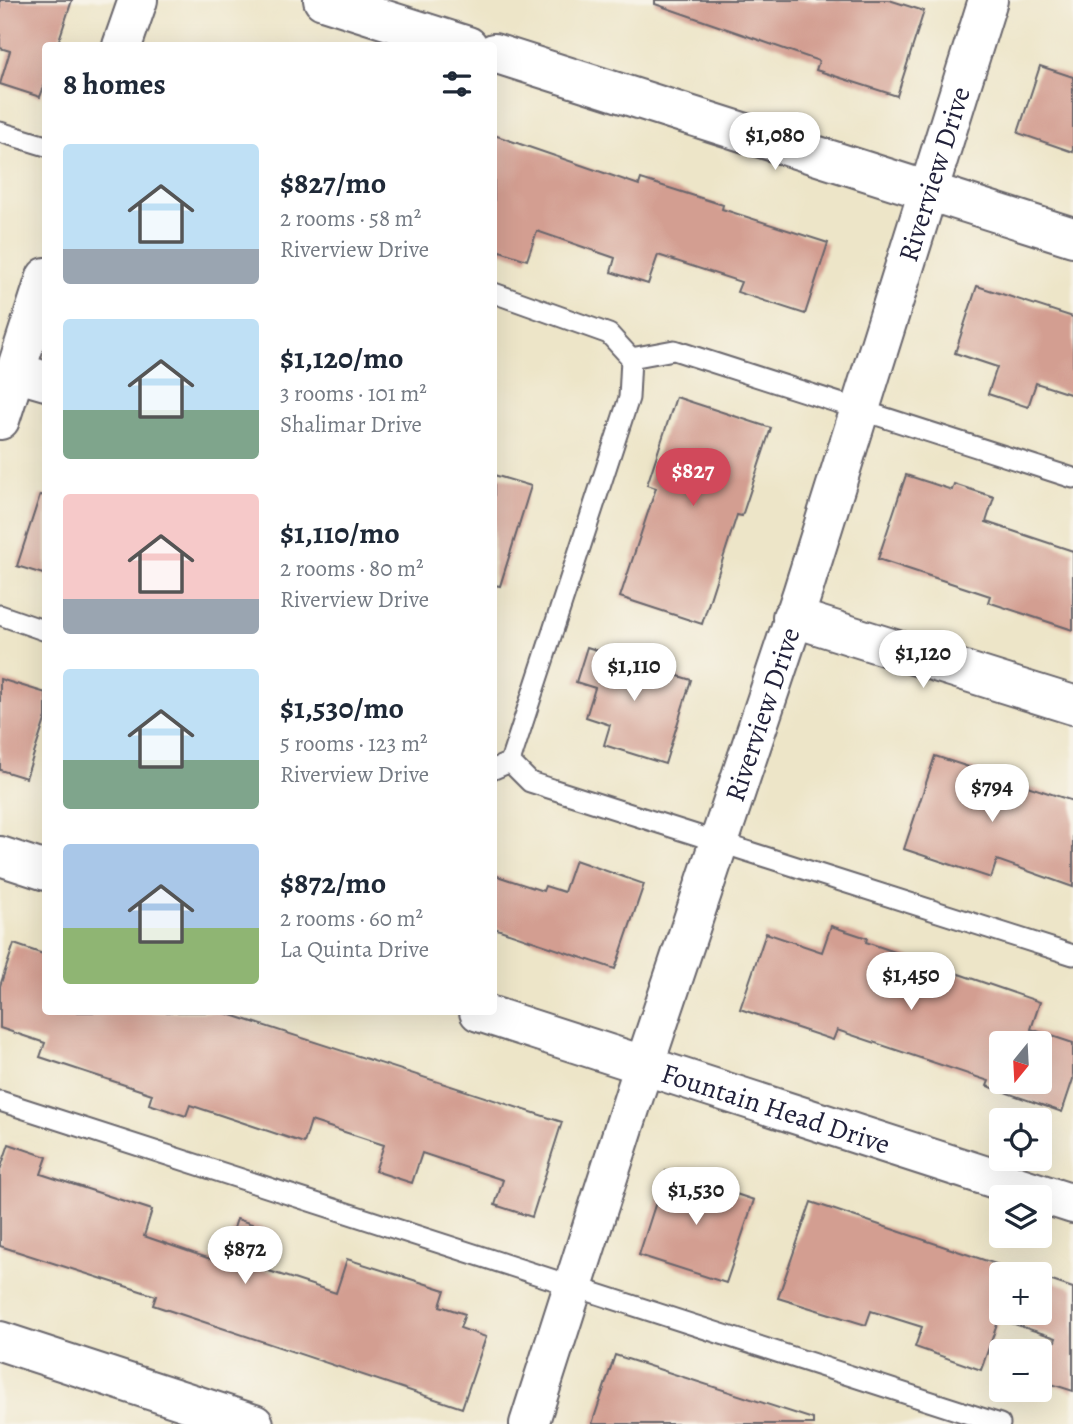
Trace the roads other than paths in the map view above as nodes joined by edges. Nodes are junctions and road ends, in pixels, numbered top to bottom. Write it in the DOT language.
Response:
graph roads {
  1 [pos="138,0"];
  2 [pos="323,0"];
  3 [pos="988,0"];
  4 [pos="123,42"];
  5 [pos="455,42"];
  6 [pos="497,54"];
  7 [pos="0,132"];
  8 [pos="42,145"];
  9 [pos="928,190"];
  10 [pos="1073,237"];
  11 [pos="497,294"];
  12 [pos="42,302"];
  13 [pos="631,358"];
  14 [pos="30,376"];
  15 [pos="858,410"];
  16 [pos="0,420"];
  17 [pos="1073,478"];
  18 [pos="0,615"];
  19 [pos="792,617"];
  20 [pos="42,630"];
  21 [pos="1073,705"];
  22 [pos="502,765"];
  23 [pos="719,840"];
  24 [pos="0,856"];
  25 [pos="42,869"];
  26 [pos="1073,954"];
  27 [pos="488,1015"];
  28 [pos="644,1065"];
  29 [pos="0,1101"];
  30 [pos="1073,1204"];
  31 [pos="572,1286"];
  32 [pos="0,1341"];
  33 [pos="254,1424"];
  34 [pos="528,1424"];
  35 [pos="1000,1424"];
  1 -- 4 [label="street"];
  2 -- 5 [label="street"];
  3 -- 9 [label="street, Riverview Drive"];
  6 -- 9 [label="street"];
  7 -- 8 [label="lane"];
  9 -- 10 [label="street"];
  9 -- 15 [label="street, Riverview Drive"];
  11 -- 13 [label="lane"];
  12 -- 14 [label="street"];
  13 -- 15 [label="lane"];
  13 -- 22 [label="lane"];
  14 -- 16 [label="street"];
  15 -- 17 [label="lane"];
  15 -- 19 [label="street, Riverview Drive"];
  18 -- 20 [label="lane"];
  19 -- 21 [label="street"];
  19 -- 23 [label="street, Riverview Drive"];
  22 -- 23 [label="lane"];
  23 -- 26 [label="lane"];
  23 -- 28 [label="street, Riverview Drive"];
  24 -- 25 [label="street"];
  27 -- 28 [label="street, Fountain Head Drive"];
  28 -- 30 [label="street, Fountain Head Drive"];
  28 -- 31 [label="street, Riverview Drive"];
  29 -- 31 [label="lane"];
  31 -- 34 [label="street, Riverview Drive"];
  31 -- 35 [label="lane"];
  32 -- 33 [label="street"];
}
